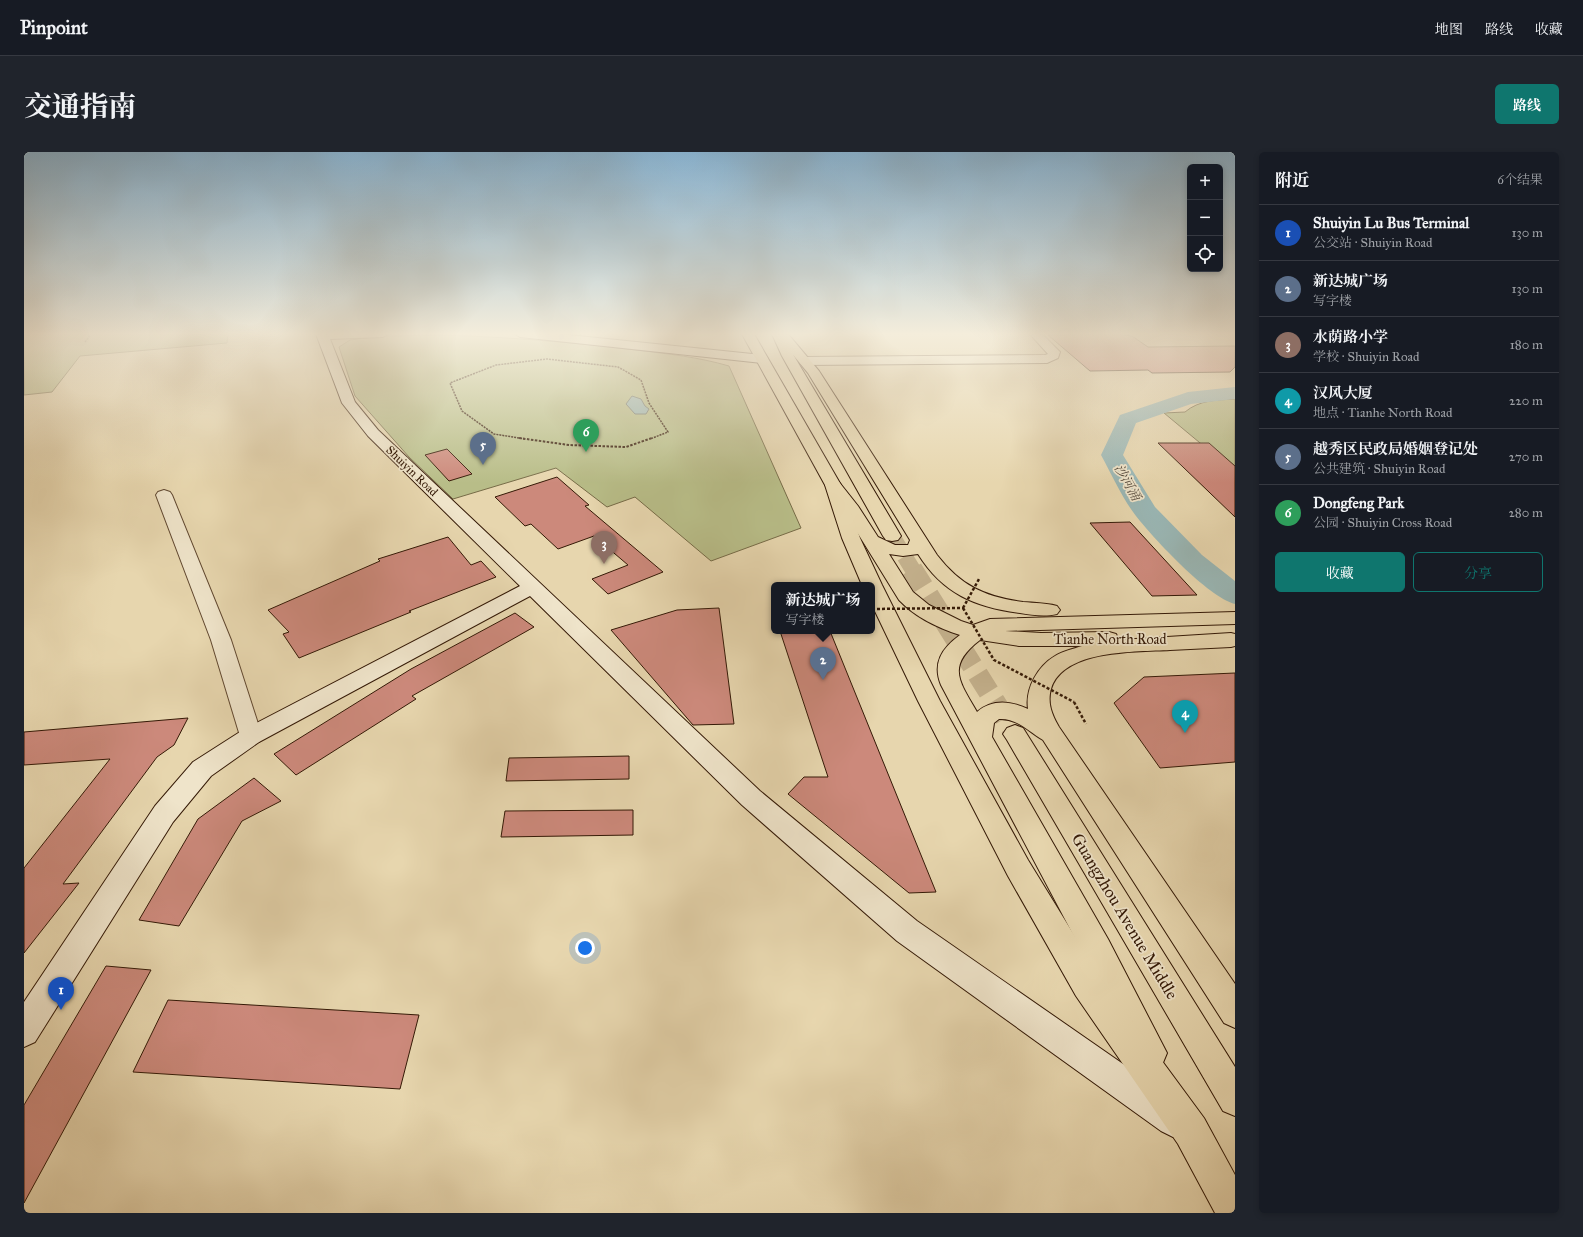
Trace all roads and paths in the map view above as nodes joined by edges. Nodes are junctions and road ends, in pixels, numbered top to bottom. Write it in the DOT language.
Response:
graph roads {
  1 [pos="341,384"];
  2 [pos="451,384"];
  3 [pos="642,384"];
  4 [pos="776,384"];
  5 [pos="804,384"];
  6 [pos="819,384"];
  7 [pos="833,485"];
  8 [pos="164,495"];
  9 [pos="892,536"];
  10 [pos="919,539"];
  11 [pos="872,541"];
  12 [pos="979,579"];
  13 [pos="871,582"];
  14 [pos="532,587"];
  15 [pos="875,592"];
  16 [pos="963,608"];
  17 [pos="875,609"];
  18 [pos="1212,618"];
  19 [pos="1235,618"];
  20 [pos="982,632"];
  21 [pos="1233,640"];
  22 [pos="1086,724"];
  23 [pos="1051,733"];
  24 [pos="1015,734"];
  25 [pos="251,736"];
  26 [pos="980,737"];
  27 [pos="1235,1012"];
  28 [pos="24,1031"];
  29 [pos="1235,1099"];
  30 [pos="1190,1131"];
  31 [pos="1235,1213"];
  1 -- 14 [label="street, Shuiyin Road"];
  2 -- 3 [label="path"];
  4 -- 7 [label="main road"];
  5 -- 9 [label="main road"];
  6 -- 10 [label="main road"];
  7 -- 11 [label="main road"];
  7 -- 13 [label="main road"];
  8 -- 25 [label="street"];
  10 -- 11 [label="main road"];
  10 -- 18 [label="main road"];
  11 -- 20 [label="main road"];
  12 -- 16 [label="path, bridge"];
  14 -- 25 [label="street"];
  14 -- 30 [label="street, Shuiyin Road"];
  15 -- 30 [label="main road"];
  16 -- 17 [label="path, bridge"];
  16 -- 22 [label="path, bridge"];
  18 -- 19 [label="main road, Tianhe North Road"];
  18 -- 20 [label="main road, Tianhe North Road"];
  20 -- 21 [label="main road, Tianhe North Road"];
  20 -- 26 [label="main road"];
  21 -- 23 [label="main road"];
  23 -- 26 [label="main road"];
  23 -- 27 [label="main road"];
  24 -- 29 [label="main road, Guangzhou Avenue Middle"];
  25 -- 28 [label="street"];
  26 -- 30 [label="main road"];
  30 -- 31 [label="main road"];
}
